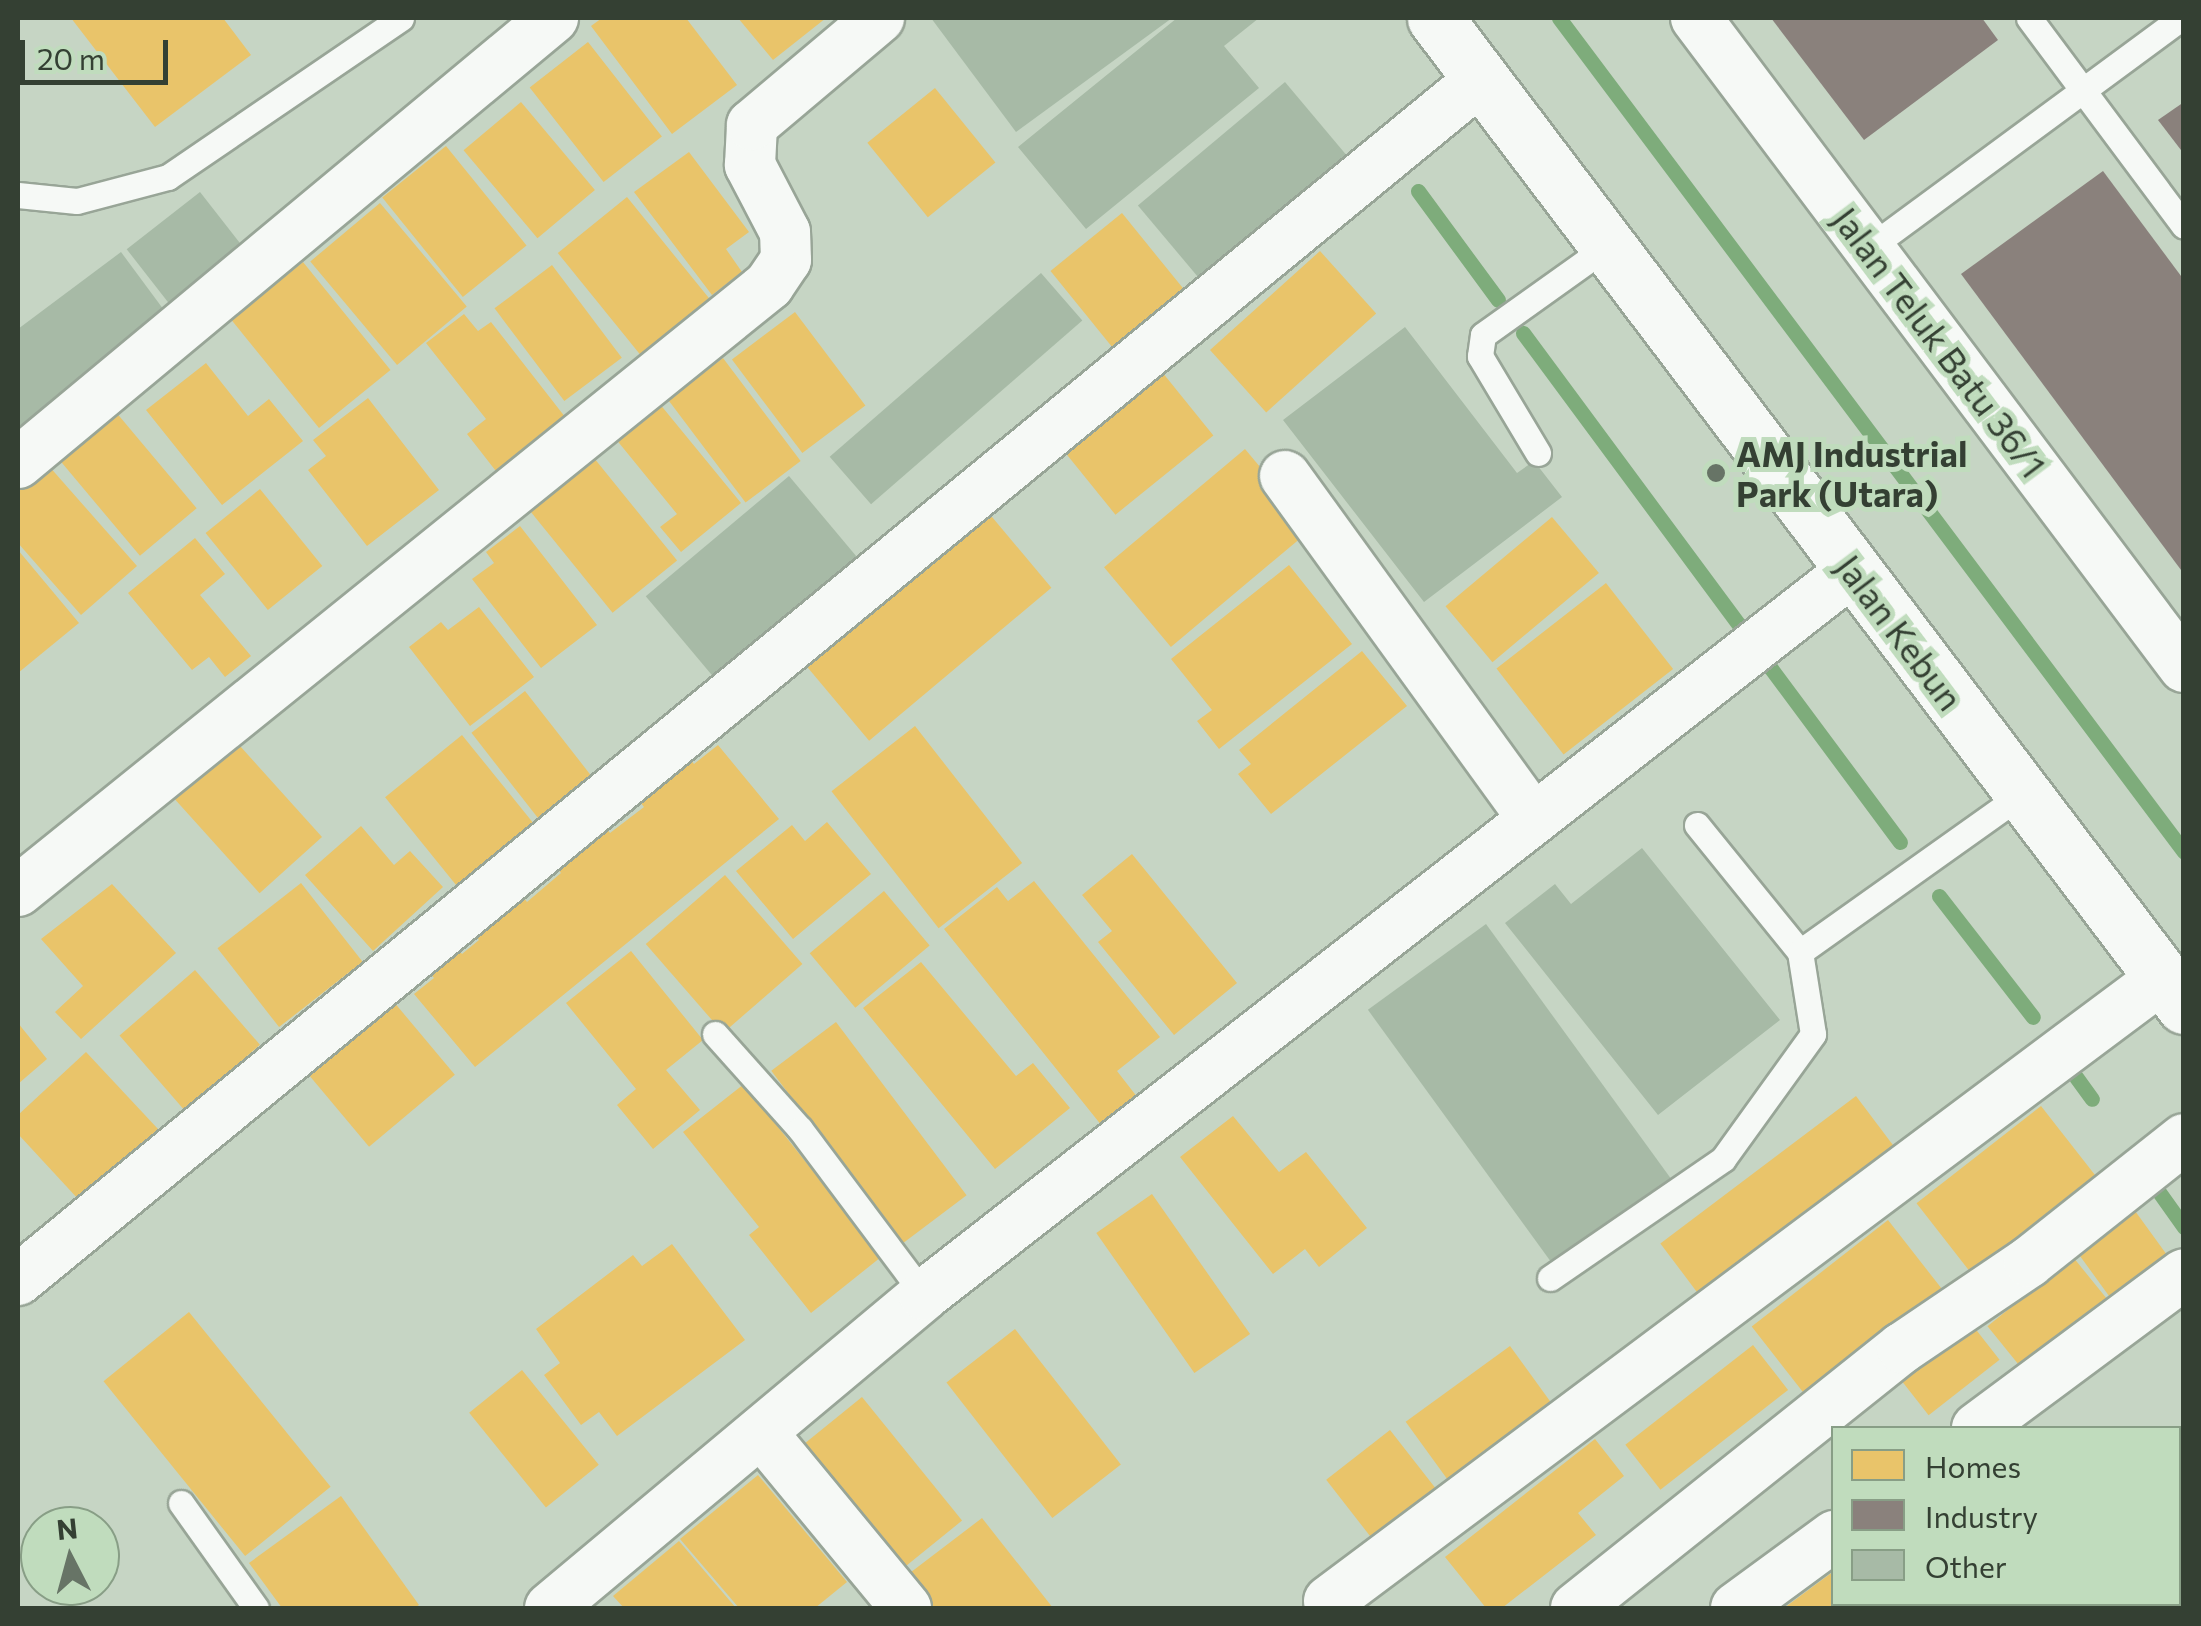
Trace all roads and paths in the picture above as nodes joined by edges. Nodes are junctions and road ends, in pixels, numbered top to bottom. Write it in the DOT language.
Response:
graph roads {
  1 [pos="401,18"];
  2 [pos="552,18"];
  3 [pos="879,18"];
  4 [pos="1436,18"];
  5 [pos="1696,18"];
  6 [pos="2029,18"];
  7 [pos="2181,18"];
  8 [pos="1481,78"];
  9 [pos="2084,89"];
  10 [pos="18,195"];
  11 [pos="2184,226"];
  12 [pos="1608,246"];
  13 [pos="1868,248"];
  14 [pos="1538,453"];
  15 [pos="18,463"];
  16 [pos="1284,476"];
  17 [pos="1853,570"];
  18 [pos="2184,667"];
  19 [pos="2022,794"];
  20 [pos="1532,817"];
  21 [pos="1697,825"];
  22 [pos="18,891"];
  23 [pos="1800,952"];
  24 [pos="2173,992"];
  25 [pos="715,1034"];
  26 [pos="2184,1138"];
  27 [pos="2184,1274"];
  28 [pos="1550,1278"];
  29 [pos="18,1280"];
  30 [pos="924,1295"];
  31 [pos="1980,1426"];
  32 [pos="760,1432"];
  33 [pos="182,1503"];
  34 [pos="1831,1538"];
  35 [pos="1330,1601"];
  36 [pos="256,1608"];
  37 [pos="550,1608"];
  38 [pos="906,1608"];
  39 [pos="1576,1608"];
  40 [pos="1736,1608"];
  1 -- 10 [label="lane"];
  2 -- 15 [label="street"];
  3 -- 22 [label="street"];
  4 -- 8 [label="main road, Jalan Kebun"];
  5 -- 13 [label="street, Jalan Teluk Batu 36/1"];
  6 -- 9 [label="lane"];
  7 -- 9 [label="lane"];
  8 -- 12 [label="main road, Jalan Kebun"];
  8 -- 29 [label="street"];
  9 -- 11 [label="lane"];
  9 -- 13 [label="lane"];
  12 -- 14 [label="lane"];
  12 -- 17 [label="main road, Jalan Kebun"];
  13 -- 18 [label="street, Jalan Teluk Batu 36/1"];
  16 -- 20 [label="street"];
  17 -- 19 [label="main road, Jalan Kebun"];
  17 -- 20 [label="street"];
  19 -- 23 [label="lane"];
  19 -- 24 [label="main road, Jalan Kebun"];
  20 -- 30 [label="street"];
  21 -- 23 [label="lane"];
  23 -- 28 [label="lane"];
  24 -- 35 [label="street"];
  25 -- 30 [label="lane"];
  26 -- 39 [label="street"];
  27 -- 31 [label="street"];
  30 -- 32 [label="street"];
  32 -- 37 [label="street"];
  32 -- 38 [label="street"];
  33 -- 36 [label="lane"];
  34 -- 40 [label="street"];
}
